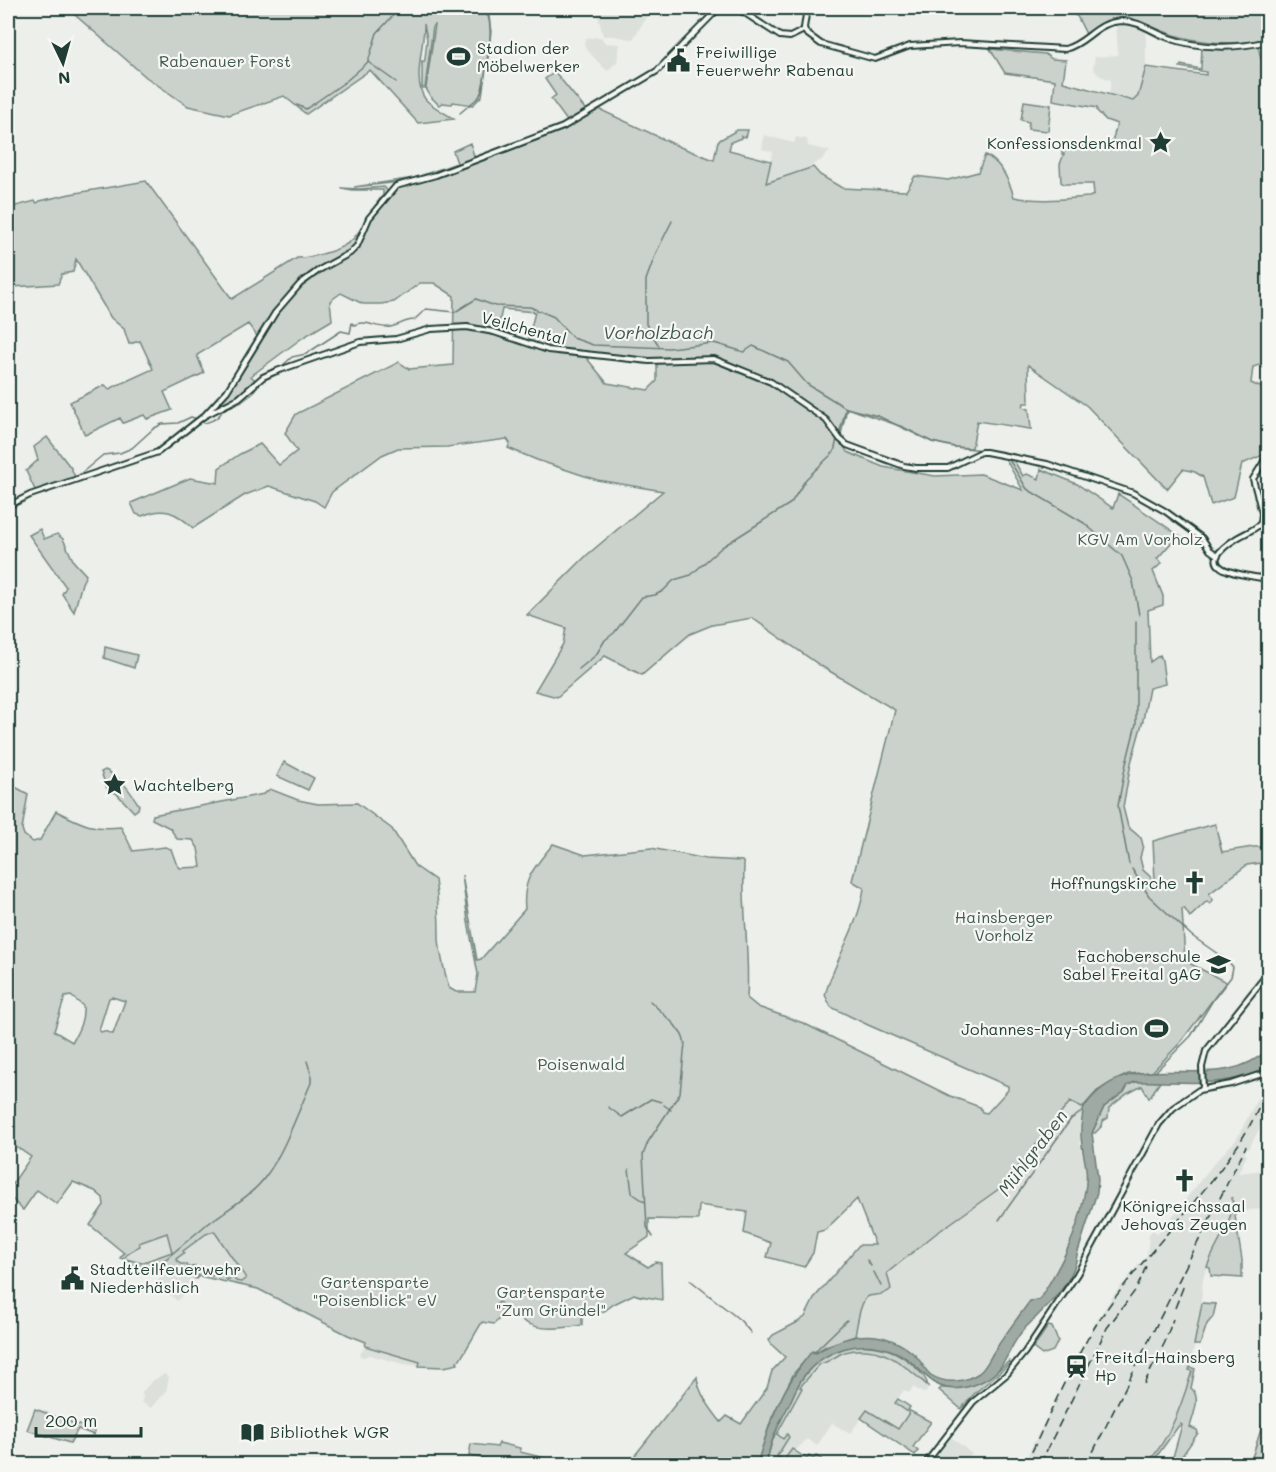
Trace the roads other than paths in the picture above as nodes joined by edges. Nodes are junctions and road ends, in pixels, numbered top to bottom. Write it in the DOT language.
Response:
graph roads {
  1 [pos="719,8"];
  2 [pos="737,8"];
  3 [pos="807,8"];
  4 [pos="804,30"];
  5 [pos="1269,41"];
  6 [pos="204,416"];
  7 [pos="1267,457"];
  8 [pos="8,506"];
  9 [pos="1218,555"];
  10 [pos="1269,579"];
  11 [pos="1269,973"];
  12 [pos="1269,1072"];
  13 [pos="1203,1088"];
  14 [pos="925,1464"];
  1 -- 6 [label="street"];
  2 -- 4 [label="street"];
  3 -- 4 [label="street"];
  4 -- 5 [label="street"];
  6 -- 8 [label="street"];
  6 -- 9 [label="street, Veilchental"];
  7 -- 9 [label="street"];
  9 -- 10 [label="street, Veilchental"];
  11 -- 13 [label="street"];
  12 -- 13 [label="street"];
  13 -- 14 [label="street"];
}
